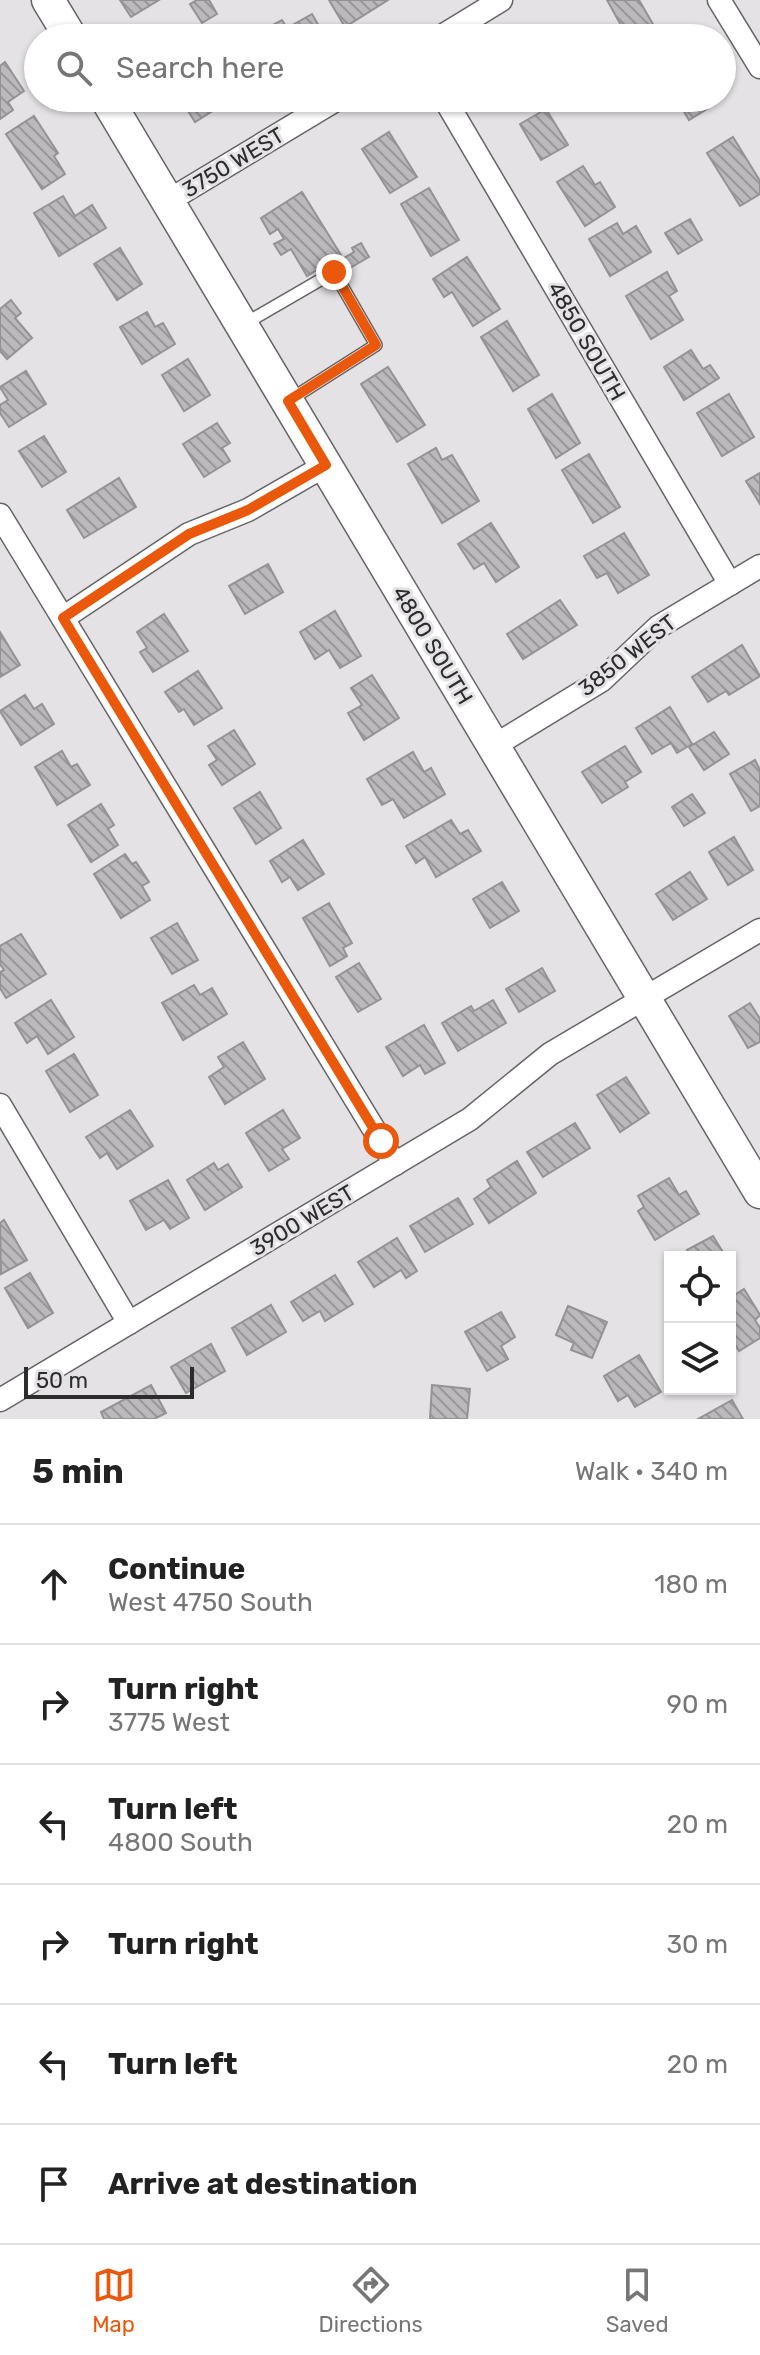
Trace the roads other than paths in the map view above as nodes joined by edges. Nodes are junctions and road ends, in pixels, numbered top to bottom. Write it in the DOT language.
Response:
graph roads {
  1 [pos="48,0"];
  2 [pos="501,0"];
  3 [pos="719,0"];
  4 [pos="63,24"];
  5 [pos="462,24"];
  6 [pos="734,24"];
  7 [pos="736,28"];
  8 [pos="760,67"];
  9 [pos="114,112"];
  10 [pos="316,112"];
  11 [pos="452,112"];
  12 [pos="168,201"];
  13 [pos="242,325"];
  14 [pos="288,401"];
  15 [pos="326,465"];
  16 [pos="0,515"];
  17 [pos="760,566"];
  18 [pos="730,584"];
  19 [pos="63,618"];
  20 [pos="494,746"];
  21 [pos="760,930"];
  22 [pos="644,998"];
  23 [pos="0,1105"];
  24 [pos="395,1164"];
  25 [pos="760,1192"];
  26 [pos="129,1323"];
  27 [pos="0,1400"];
  1 -- 4 [label="street"];
  2 -- 5 [label="street"];
  3 -- 6 [label="street"];
  7 -- 8 [label="street"];
  9 -- 12 [label="street, 4800 SOUTH"];
  10 -- 12 [label="street, 3750 WEST"];
  11 -- 18 [label="street, 4850 SOUTH"];
  12 -- 13 [label="street, 4800 SOUTH"];
  13 -- 14 [label="street, 4800 SOUTH"];
  13 -- 14 [label="lane"];
  14 -- 15 [label="street, 4800 SOUTH"];
  15 -- 19 [label="street"];
  15 -- 20 [label="street, 4800 SOUTH"];
  16 -- 19 [label="street"];
  17 -- 18 [label="street, 3850 WEST"];
  18 -- 20 [label="street, 3850 WEST"];
  19 -- 24 [label="street"];
  20 -- 22 [label="street, 4800 SOUTH"];
  21 -- 22 [label="street, 3900 WEST"];
  22 -- 24 [label="street, 3900 WEST"];
  22 -- 25 [label="street, 4800 SOUTH"];
  23 -- 26 [label="street"];
  24 -- 26 [label="street, 3900 WEST"];
  26 -- 27 [label="street, 3900 WEST"];
}
